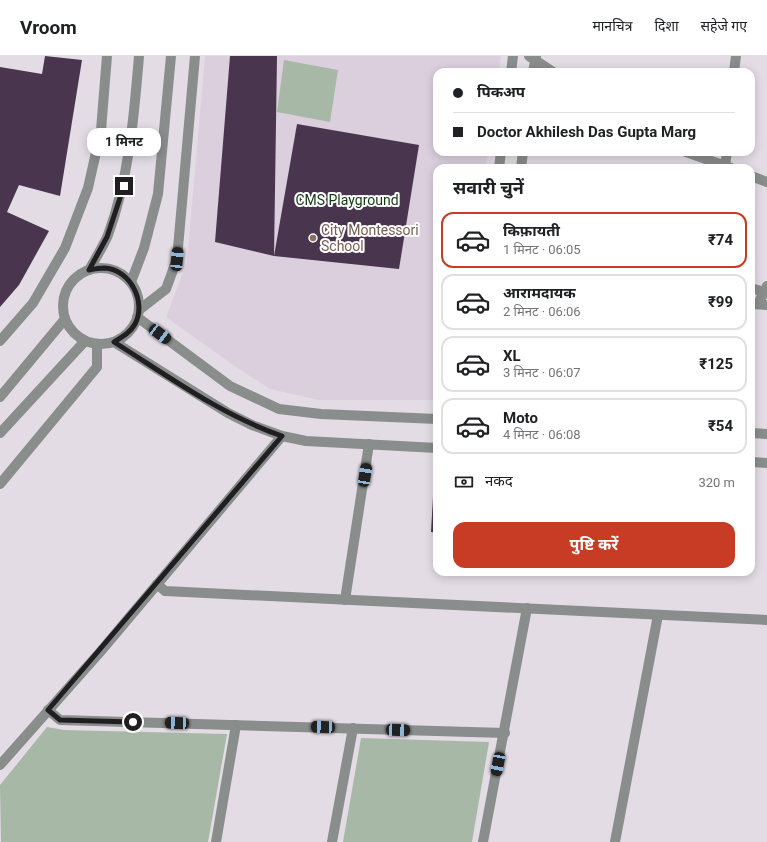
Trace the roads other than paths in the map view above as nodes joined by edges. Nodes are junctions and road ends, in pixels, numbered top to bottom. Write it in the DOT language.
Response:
graph roads {
  1 [pos="107,56"];
  2 [pos="139,56"];
  3 [pos="171,56"];
  4 [pos="195,56"];
  5 [pos="513,56"];
  6 [pos="736,56"];
  7 [pos="533,57"];
  8 [pos="512,68"];
  9 [pos="533,68"];
  10 [pos="547,68"];
  11 [pos="734,68"];
  12 [pos="697,156"];
  13 [pos="720,164"];
  14 [pos="755,178"];
  15 [pos="767,182"];
  16 [pos="89,270"];
  17 [pos="131,282"];
  18 [pos="755,288"];
  19 [pos="766,289"];
  20 [pos="759,304"];
  21 [pos="138,313"];
  22 [pos="65,319"];
  23 [pos="0,341"];
  24 [pos="85,341"];
  25 [pos="114,342"];
  26 [pos="97,344"];
  27 [pos="0,397"];
  28 [pos="433,419"];
  29 [pos="0,433"];
  30 [pos="755,433"];
  31 [pos="767,434"];
  32 [pos="282,436"];
  33 [pos="369,444"];
  34 [pos="433,448"];
  35 [pos="755,462"];
  36 [pos="767,463"];
  37 [pos="0,484"];
  38 [pos="157,584"];
  39 [pos="345,600"];
  40 [pos="526,608"];
  41 [pos="658,615"];
  42 [pos="767,620"];
  43 [pos="48,710"];
  44 [pos="236,725"];
  45 [pos="353,728"];
  46 [pos="504,733"];
  47 [pos="0,765"];
  48 [pos="216,842"];
  49 [pos="332,842"];
  50 [pos="483,842"];
  51 [pos="615,842"];
  1 -- 23 [label="street"];
  2 -- 16 [label="street"];
  3 -- 17 [label="street"];
  4 -- 21 [label="street"];
  5 -- 8 [label="street"];
  6 -- 11 [label="street"];
  7 -- 9 [label="street"];
  7 -- 10 [label="street"];
  12 -- 13 [label="street"];
  14 -- 15 [label="street"];
  16 -- 17 [label="street"];
  16 -- 22 [label="street"];
  17 -- 21 [label="street"];
  18 -- 19 [label="street"];
  19 -- 20 [label="street"];
  21 -- 25 [label="street"];
  21 -- 28 [label="street"];
  22 -- 24 [label="street"];
  22 -- 27 [label="street"];
  24 -- 26 [label="street"];
  24 -- 29 [label="street"];
  25 -- 26 [label="street"];
  25 -- 32 [label="street"];
  26 -- 37 [label="street"];
  30 -- 31 [label="street"];
  32 -- 33 [label="street"];
  32 -- 38 [label="street"];
  33 -- 34 [label="street"];
  33 -- 39 [label="street"];
  35 -- 36 [label="street"];
  38 -- 39 [label="street"];
  38 -- 43 [label="street"];
  39 -- 40 [label="street"];
  40 -- 41 [label="street"];
  40 -- 46 [label="street"];
  41 -- 42 [label="street"];
  41 -- 51 [label="street"];
  43 -- 44 [label="street"];
  43 -- 47 [label="street"];
  44 -- 45 [label="street"];
  44 -- 48 [label="street"];
  45 -- 46 [label="street"];
  45 -- 49 [label="street"];
  46 -- 50 [label="street"];
}
